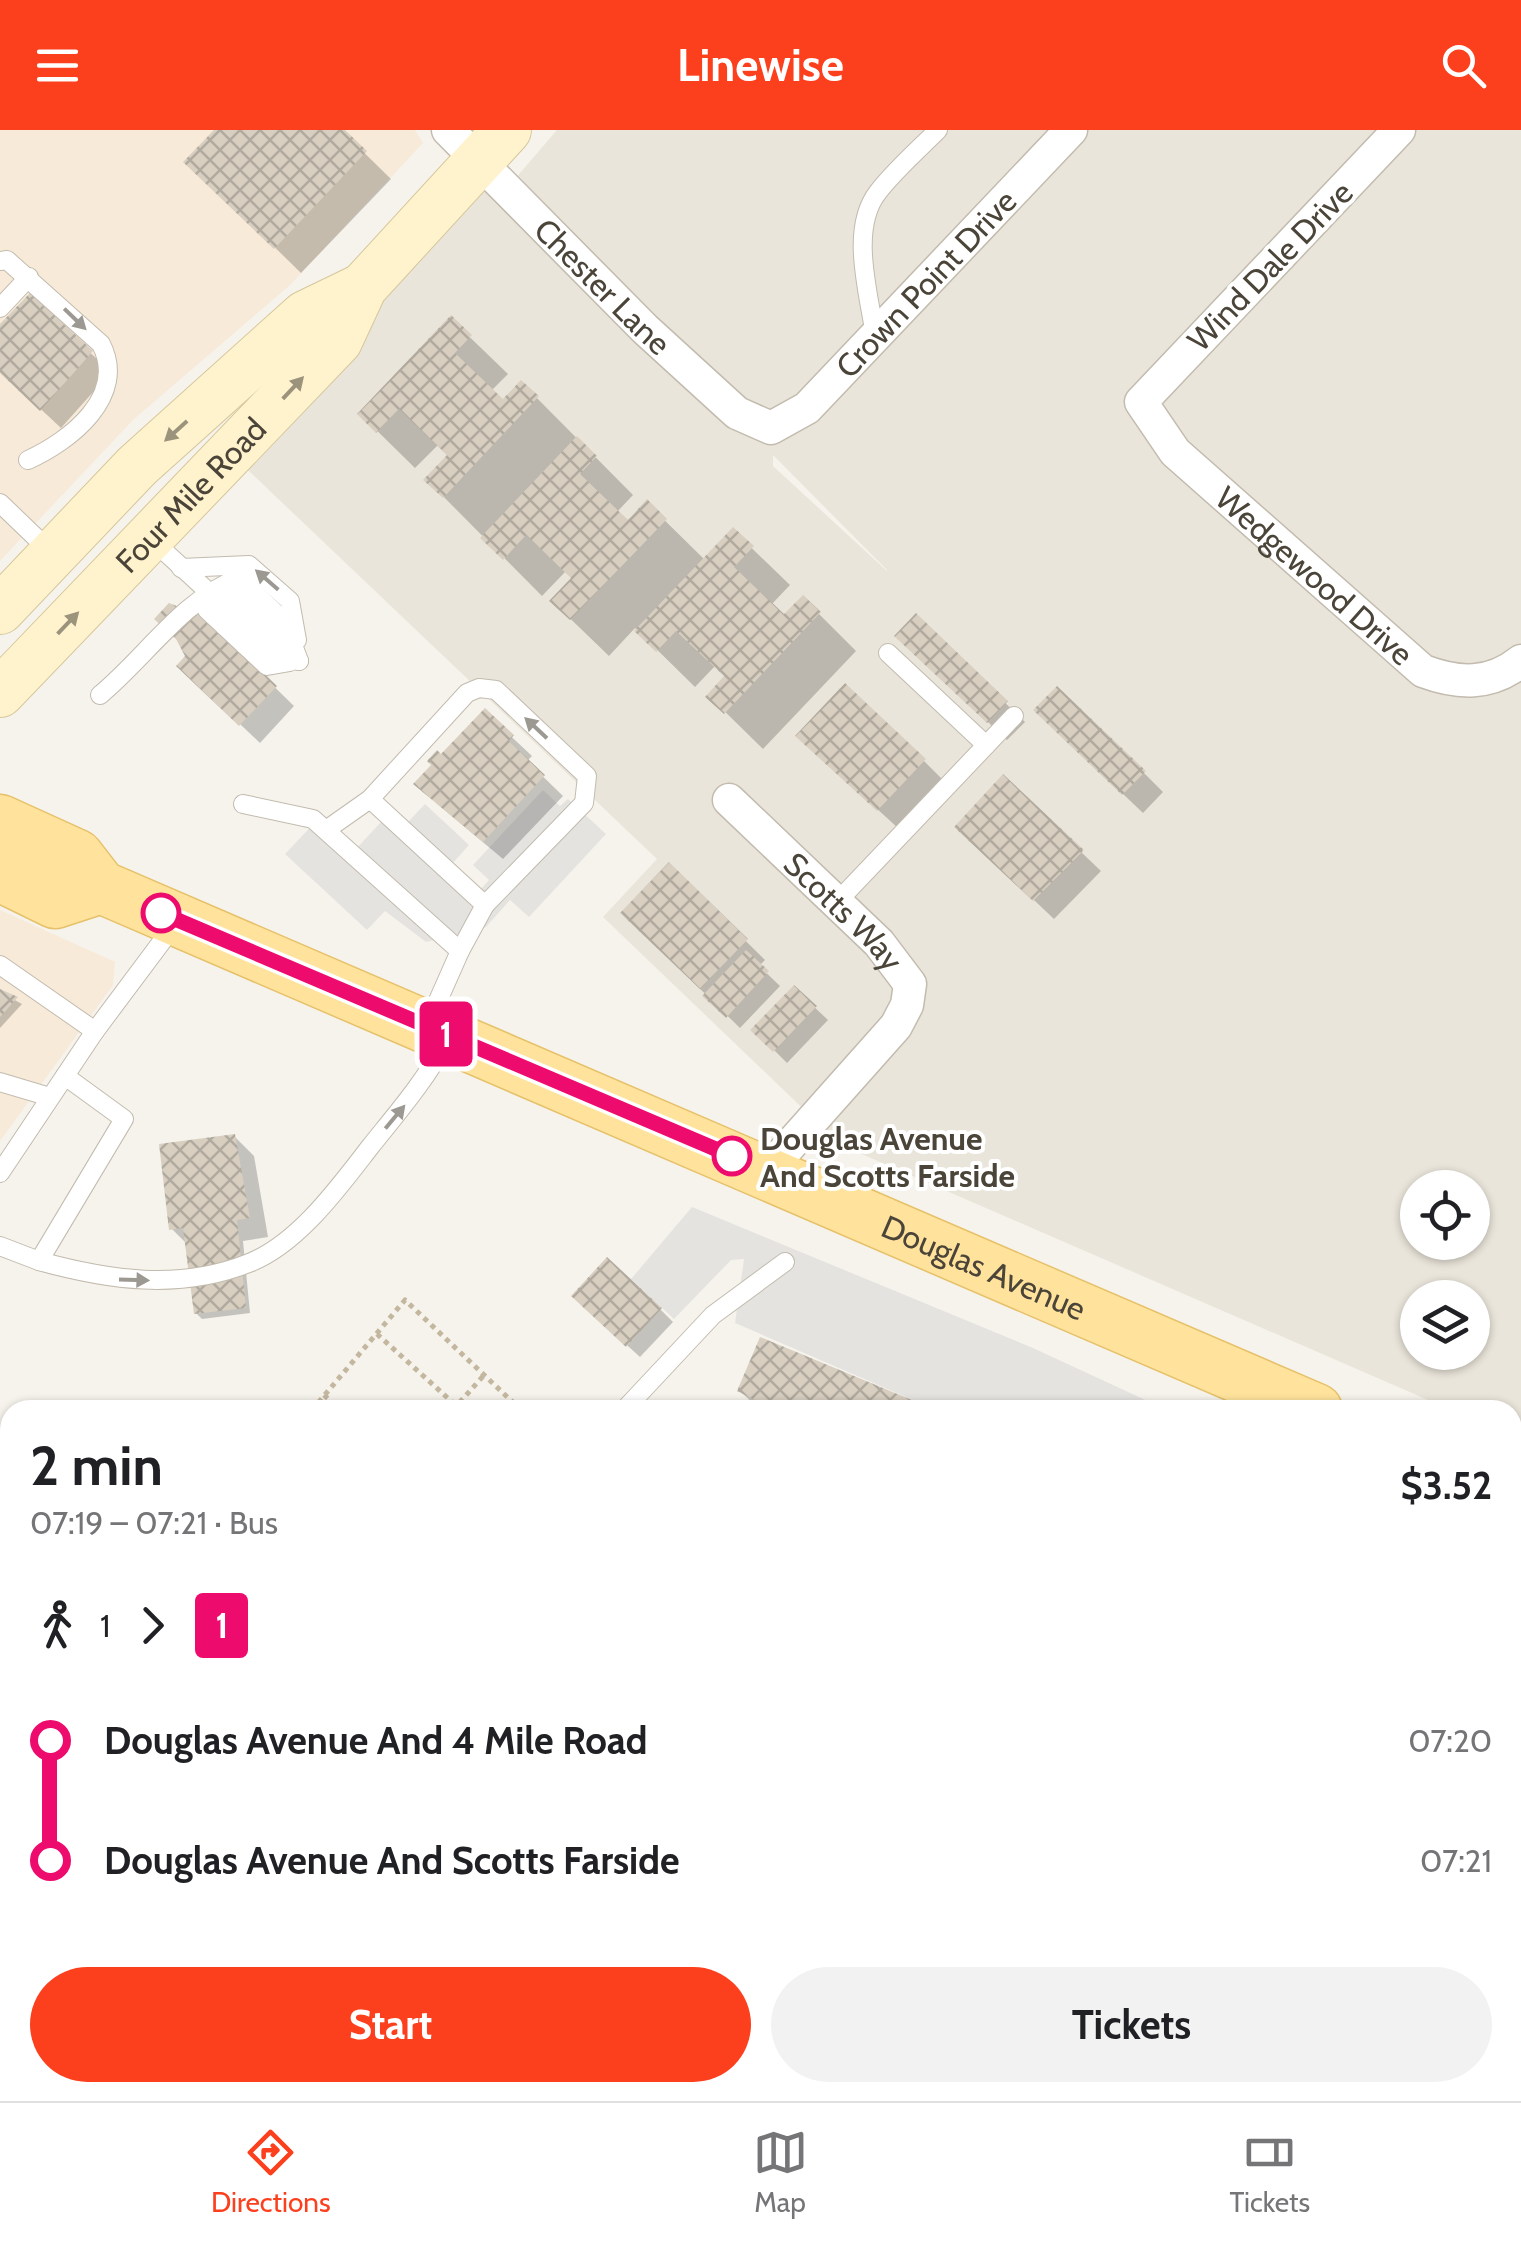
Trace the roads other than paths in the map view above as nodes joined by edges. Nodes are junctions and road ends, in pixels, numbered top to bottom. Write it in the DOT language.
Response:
graph roads {
  1 [pos="938,130"];
  2 [pos="1072,130"];
  3 [pos="1399,130"];
  4 [pos="478,140"];
  5 [pos="0,261"];
  6 [pos="29,277"];
  7 [pos="363,287"];
  8 [pos="0,308"];
  9 [pos="875,336"];
  10 [pos="1141,402"];
  11 [pos="771,428"];
  12 [pos="28,460"];
  13 [pos="0,503"];
  14 [pos="166,553"];
  15 [pos="53,554"];
  16 [pos="206,591"];
  17 [pos="0,610"];
  18 [pos="888,653"];
  19 [pos="298,661"];
  20 [pos="1521,661"];
  21 [pos="0,692"];
  22 [pos="100,695"];
  23 [pos="1014,716"];
  24 [pos="986,745"];
  25 [pos="370,798"];
  26 [pos="729,800"];
  27 [pos="243,804"];
  28 [pos="5,828"];
  29 [pos="326,830"];
  30 [pos="836,902"];
  31 [pos="485,905"];
  32 [pos="178,920"];
  33 [pos="460,950"];
  34 [pos="0,965"];
  35 [pos="95,1031"];
  36 [pos="438,1031"];
  37 [pos="64,1076"];
  38 [pos="0,1082"];
  39 [pos="50,1097"];
  40 [pos="767,1171"];
  41 [pos="0,1174"];
  42 [pos="0,1246"];
  43 [pos="38,1261"];
  44 [pos="785,1262"];
  45 [pos="639,1400"];
  46 [pos="1293,1400"];
  1 -- 9 [label="lane"];
  2 -- 9 [label="street, Crown Point Drive"];
  3 -- 10 [label="street, Wind Dale Drive"];
  4 -- 7 [label="main road, Four Mile Road"];
  4 -- 11 [label="street, Chester Lane"];
  5 -- 6 [label="lane"];
  6 -- 8 [label="lane"];
  6 -- 12 [label="lane, one-way"];
  14 -- 7 [label="main road, Four Mile Road, one-way"];
  7 -- 15 [label="main road, Four Mile Road, one-way"];
  9 -- 11 [label="street, Crown Point Drive"];
  10 -- 20 [label="street, Wedgewood Drive"];
  13 -- 15 [label="lane"];
  14 -- 16 [label="lane"];
  19 -- 14 [label="lane, one-way"];
  21 -- 14 [label="main road, Four Mile Road, one-way"];
  15 -- 17 [label="main road, Four Mile Road"];
  16 -- 19 [label="lane"];
  16 -- 19 [label="lane"];
  16 -- 22 [label="lane"];
  18 -- 24 [label="lane"];
  23 -- 24 [label="lane"];
  24 -- 30 [label="lane"];
  25 -- 29 [label="lane"];
  25 -- 31 [label="lane"];
  31 -- 25 [label="lane, one-way"];
  26 -- 30 [label="street, Scotts Way"];
  27 -- 29 [label="lane"];
  28 -- 32 [label="main road, Douglas Avenue"];
  29 -- 33 [label="lane"];
  30 -- 40 [label="street, Scotts Way"];
  31 -- 33 [label="lane"];
  32 -- 35 [label="lane"];
  32 -- 36 [label="main road, Douglas Avenue"];
  33 -- 36 [label="lane"];
  34 -- 35 [label="lane"];
  35 -- 37 [label="lane"];
  36 -- 40 [label="main road, Douglas Avenue"];
  43 -- 36 [label="lane, one-way"];
  37 -- 39 [label="lane"];
  37 -- 43 [label="lane"];
  38 -- 39 [label="lane"];
  39 -- 41 [label="lane"];
  40 -- 46 [label="main road, Douglas Avenue"];
  42 -- 43 [label="lane"];
  44 -- 45 [label="lane"];
}
